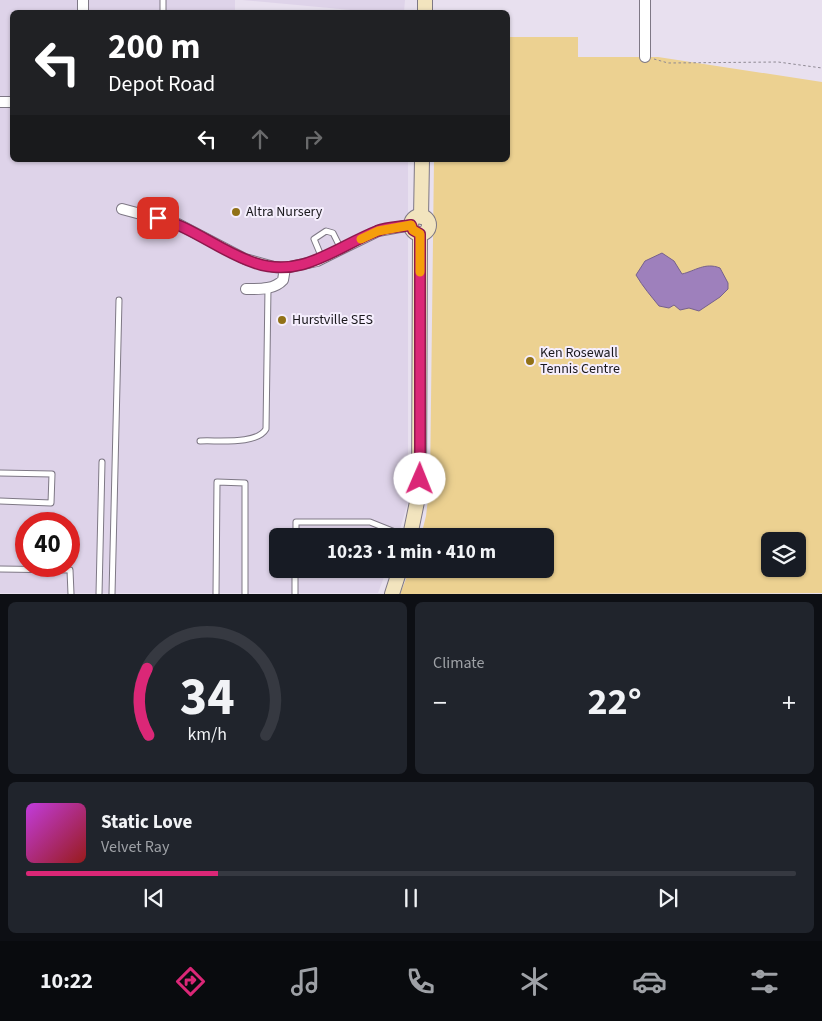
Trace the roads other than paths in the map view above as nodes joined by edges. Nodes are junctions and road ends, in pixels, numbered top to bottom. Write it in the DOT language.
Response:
graph roads {
  1 [pos="646,0"];
  2 [pos="645,57"];
  3 [pos="422,162"];
  4 [pos="122,209"];
  5 [pos="418,225"];
  6 [pos="341,250"];
  7 [pos="322,259"];
  8 [pos="285,268"];
  9 [pos="268,288"];
  10 [pos="246,289"];
  11 [pos="119,300"];
  12 [pos="200,441"];
  13 [pos="102,462"];
  14 [pos="0,474"];
  15 [pos="0,501"];
  16 [pos="296,528"];
  17 [pos="385,528"];
  18 [pos="412,528"];
  19 [pos="0,569"];
  20 [pos="295,578"];
  21 [pos="397,578"];
  22 [pos="70,594"];
  23 [pos="99,594"];
  24 [pos="112,594"];
  25 [pos="216,594"];
  26 [pos="244,594"];
  27 [pos="295,594"];
  28 [pos="392,594"];
  1 -- 2 [label="street"];
  3 -- 5 [label="street"];
  4 -- 8 [label="street"];
  5 -- 6 [label="street"];
  5 -- 18 [label="street"];
  6 -- 7 [label="street"];
  6 -- 7 [label="lane"];
  7 -- 8 [label="street"];
  8 -- 9 [label="street"];
  9 -- 10 [label="street"];
  9 -- 12 [label="lane"];
  11 -- 24 [label="lane"];
  13 -- 23 [label="lane"];
  14 -- 15 [label="lane"];
  16 -- 17 [label="lane"];
  19 -- 22 [label="lane"];
  20 -- 27 [label="lane"];
  21 -- 28 [label="street"];
  25 -- 26 [label="lane"];
}
